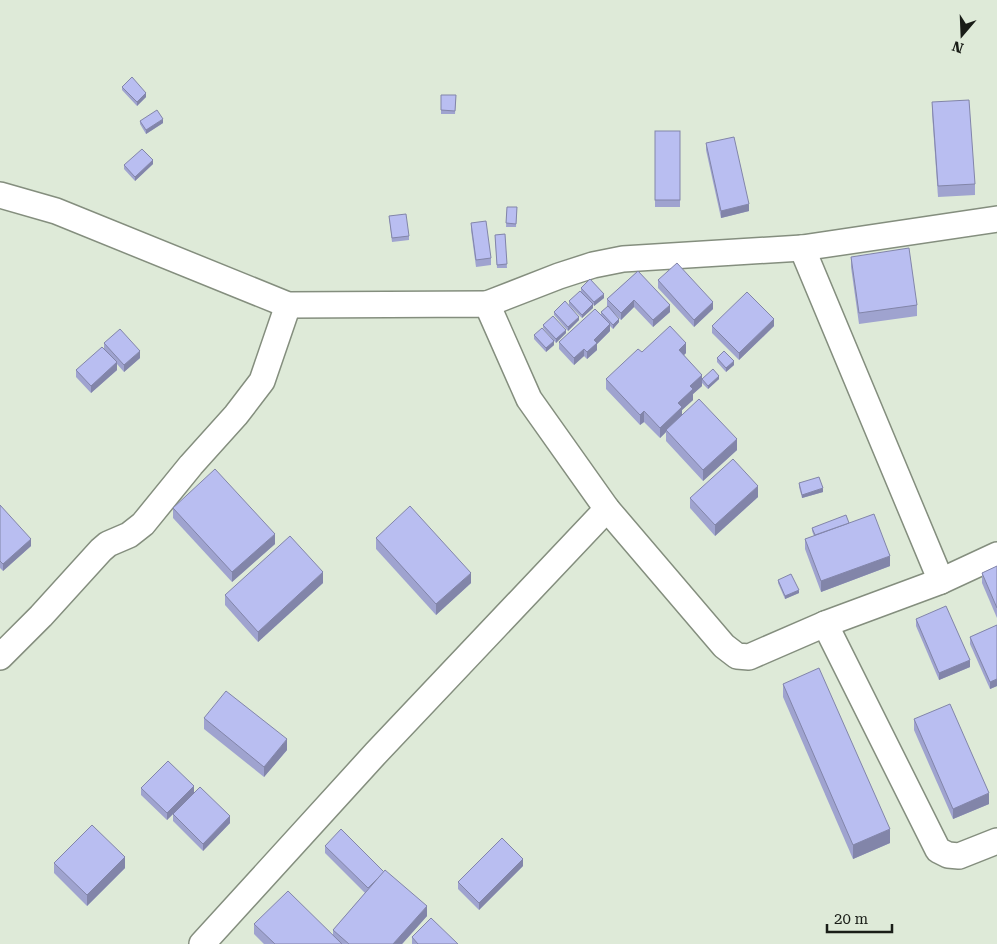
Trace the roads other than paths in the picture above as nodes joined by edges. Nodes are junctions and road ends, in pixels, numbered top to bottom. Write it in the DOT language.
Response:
graph roads {
  1 [pos="0,195"];
  2 [pos="997,219"];
  3 [pos="802,248"];
  4 [pos="487,304"];
  5 [pos="288,305"];
  6 [pos="607,509"];
  7 [pos="997,555"];
  8 [pos="941,581"];
  9 [pos="824,624"];
  10 [pos="0,658"];
  11 [pos="997,841"];
  12 [pos="202,944"];
  1 -- 5 [label="street"];
  2 -- 3 [label="street"];
  3 -- 4 [label="street"];
  3 -- 8 [label="street"];
  4 -- 5 [label="street"];
  4 -- 6 [label="street"];
  5 -- 10 [label="street"];
  6 -- 9 [label="street"];
  6 -- 12 [label="street"];
  7 -- 8 [label="street"];
  8 -- 9 [label="street"];
  9 -- 11 [label="street"];
}
